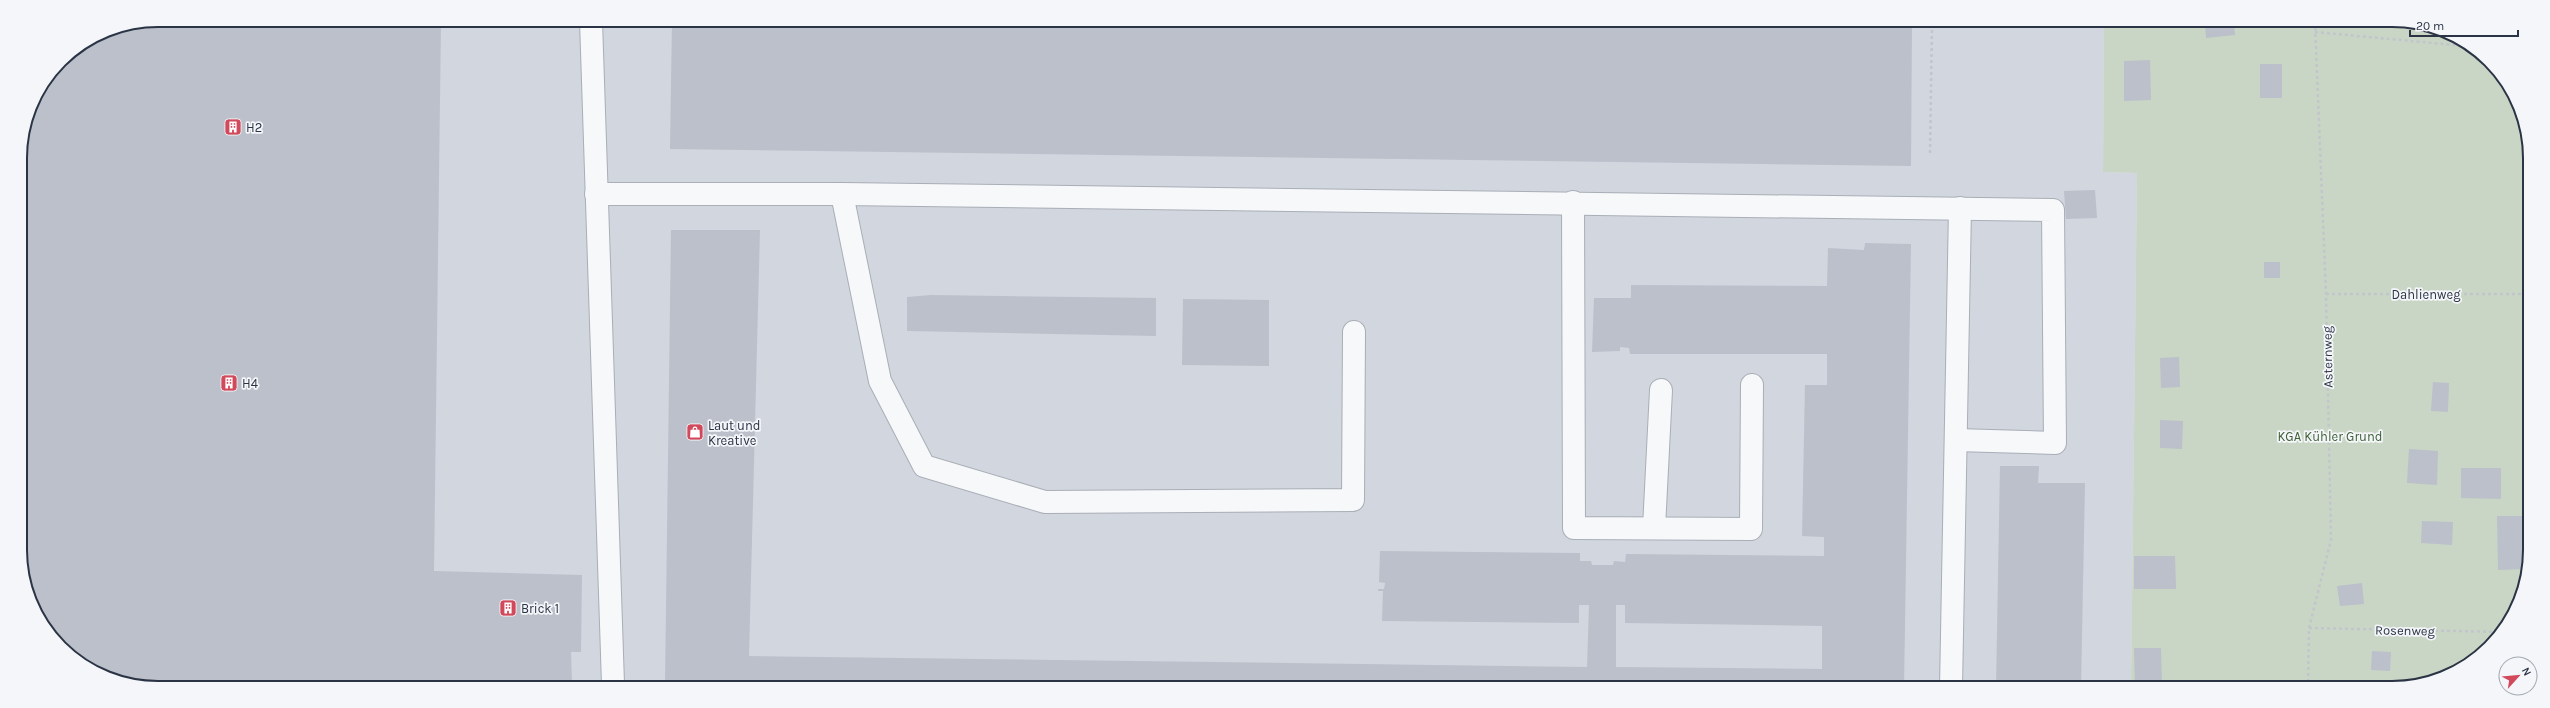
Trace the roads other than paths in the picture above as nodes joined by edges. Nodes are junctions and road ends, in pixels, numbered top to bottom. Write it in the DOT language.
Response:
graph roads {
  1 [pos="591,27"];
  2 [pos="596,194"];
  3 [pos="842,194"];
  4 [pos="1573,202"];
  5 [pos="1960,208"];
  6 [pos="1354,332"];
  7 [pos="1752,385"];
  8 [pos="1661,390"];
  9 [pos="1956,440"];
  10 [pos="1654,528"];
  11 [pos="613,681"];
  12 [pos="1951,681"];
  1 -- 2 [label="lane"];
  2 -- 3 [label="lane"];
  2 -- 11 [label="lane"];
  3 -- 4 [label="lane"];
  3 -- 6 [label="lane"];
  4 -- 5 [label="lane"];
  4 -- 10 [label="lane"];
  5 -- 9 [label="lane"];
  5 -- 9 [label="lane"];
  7 -- 10 [label="lane"];
  8 -- 10 [label="lane"];
  9 -- 12 [label="lane"];
}
